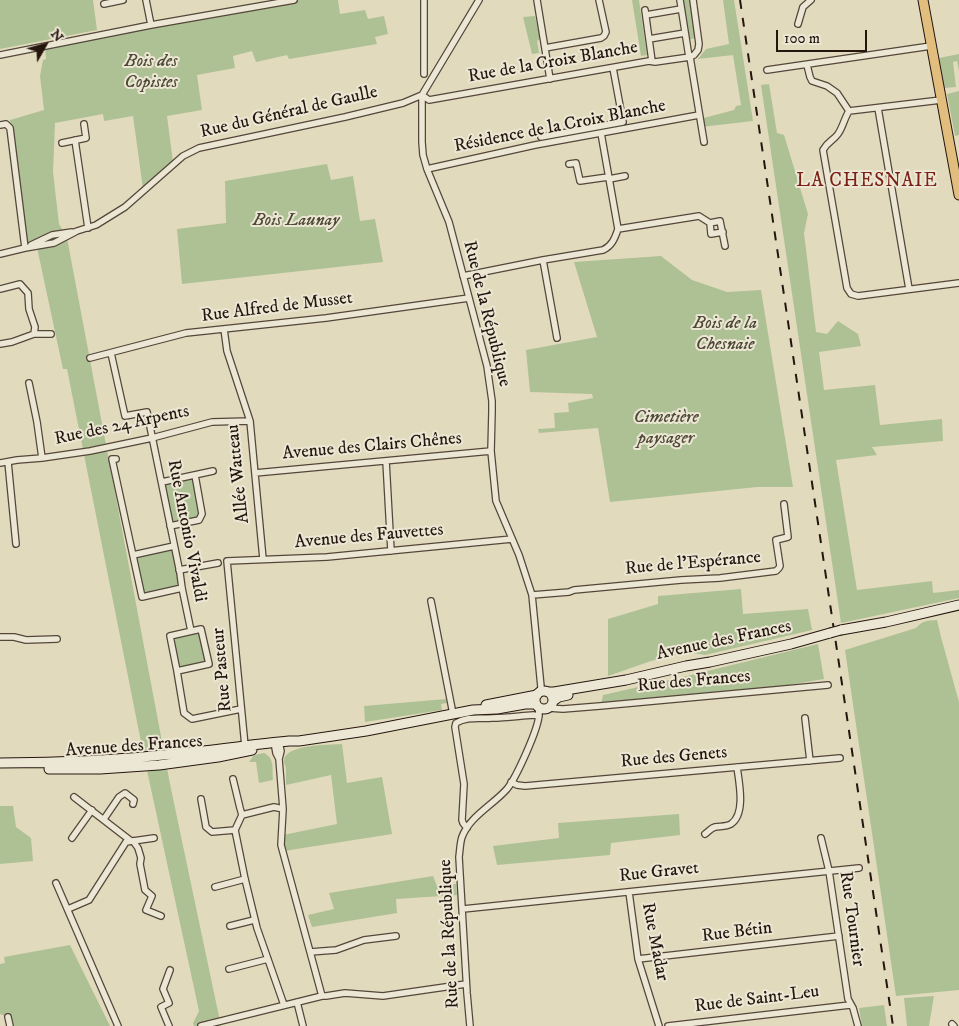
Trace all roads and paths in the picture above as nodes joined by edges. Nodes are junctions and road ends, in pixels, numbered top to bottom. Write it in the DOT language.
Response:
graph roads {
  1 [pos="121,0"];
  2 [pos="146,0"];
  3 [pos="291,0"];
  4 [pos="424,0"];
  5 [pos="479,0"];
  6 [pos="536,0"];
  7 [pos="599,0"];
  8 [pos="680,0"];
  9 [pos="693,0"];
  10 [pos="811,0"];
  11 [pos="923,0"];
  12 [pos="104,4"];
  13 [pos="681,9"];
  14 [pos="798,24"];
  15 [pos="151,25"];
  16 [pos="685,33"];
  17 [pos="649,39"];
  18 [pos="931,46"];
  19 [pos="545,48"];
  20 [pos="0,55"];
  21 [pos="689,57"];
  22 [pos="652,61"];
  23 [pos="808,65"];
  24 [pos="614,68"];
  25 [pos="767,70"];
  26 [pos="424,74"];
  27 [pos="550,79"];
  28 [pos="422,95"];
  29 [pos="941,100"];
  30 [pos="878,108"];
  31 [pos="849,111"];
  32 [pos="699,115"];
  33 [pos="84,124"];
  34 [pos="3,125"];
  35 [pos="600,134"];
  36 [pos="541,137"];
  37 [pos="75,140"];
  38 [pos="704,142"];
  39 [pos="62,143"];
  40 [pos="569,164"];
  41 [pos="427,169"];
  42 [pos="625,176"];
  43 [pos="608,178"];
  44 [pos="959,195"];
  45 [pos="710,223"];
  46 [pos="88,228"];
  47 [pos="618,230"];
  48 [pos="722,232"];
  49 [pos="725,246"];
  50 [pos="25,248"];
  51 [pos="0,254"];
  52 [pos="543,260"];
  53 [pos="463,276"];
  54 [pos="959,283"];
  55 [pos="0,289"];
  56 [pos="909,289"];
  57 [pos="470,298"];
  58 [pos="224,329"];
  59 [pos="34,334"];
  60 [pos="51,334"];
  61 [pos="556,338"];
  62 [pos="0,344"];
  63 [pos="111,352"];
  64 [pos="90,358"];
  65 [pos="29,383"];
  66 [pos="250,421"];
  67 [pos="152,438"];
  68 [pos="491,451"];
  69 [pos="42,458"];
  70 [pos="116,458"];
  71 [pos="386,461"];
  72 [pos="8,462"];
  73 [pos="0,463"];
  74 [pos="213,472"];
  75 [pos="255,473"];
  76 [pos="195,475"];
  77 [pos="162,482"];
  78 [pos="784,504"];
  79 [pos="170,526"];
  80 [pos="512,539"];
  81 [pos="16,544"];
  82 [pos="174,546"];
  83 [pos="391,551"];
  84 [pos="133,555"];
  85 [pos="263,559"];
  86 [pos="227,561"];
  87 [pos="218,563"];
  88 [pos="180,570"];
  89 [pos="182,588"];
  90 [pos="532,595"];
  91 [pos="431,601"];
  92 [pos="959,606"];
  93 [pos="190,631"];
  94 [pos="0,637"];
  95 [pos="57,639"];
  96 [pos="177,671"];
  97 [pos="828,685"];
  98 [pos="543,702"];
  99 [pos="241,709"];
  100 [pos="453,714"];
  101 [pos="805,718"];
  102 [pos="277,745"];
  103 [pos="248,748"];
  104 [pos="840,758"];
  105 [pos="810,761"];
  106 [pos="0,763"];
  107 [pos="737,767"];
  108 [pos="0,768"];
  109 [pos="234,779"];
  110 [pos="511,782"];
  111 [pos="74,797"];
  112 [pos="201,799"];
  113 [pos="133,804"];
  114 [pos="283,809"];
  115 [pos="92,810"];
  116 [pos="242,815"];
  117 [pos="104,819"];
  118 [pos="467,828"];
  119 [pos="235,830"];
  120 [pos="705,834"];
  121 [pos="72,838"];
  122 [pos="154,838"];
  123 [pos="821,838"];
  124 [pos="132,841"];
  125 [pos="859,868"];
  126 [pos="829,870"];
  127 [pos="245,879"];
  128 [pos="56,883"];
  129 [pos="215,887"];
  130 [pos="629,892"];
  131 [pos="463,908"];
  132 [pos="68,909"];
  133 [pos="161,916"];
  134 [pos="254,920"];
  135 [pos="230,926"];
  136 [pos="839,936"];
  137 [pos="393,938"];
  138 [pos="310,952"];
  139 [pos="268,959"];
  140 [pos="638,959"];
  141 [pos="229,969"];
  142 [pos="170,970"];
  143 [pos="466,984"];
  144 [pos="322,996"];
  145 [pos="297,1002"];
  146 [pos="284,1005"];
  147 [pos="850,1005"];
  148 [pos="8,1016"];
  149 [pos="10,1026"];
  150 [pos="118,1026"];
  151 [pos="169,1026"];
  152 [pos="202,1026"];
  153 [pos="303,1026"];
  154 [pos="470,1026"];
  155 [pos="659,1026"];
  156 [pos="668,1026"];
  157 [pos="858,1026"];
  1 -- 12 [label="street"];
  2 -- 15 [label="street"];
  3 -- 15 [label="street"];
  4 -- 26 [label="street"];
  5 -- 28 [label="street"];
  6 -- 19 [label="street"];
  7 -- 19 [label="street"];
  8 -- 13 [label="street"];
  9 -- 21 [label="street"];
  10 -- 14 [label="street"];
  11 -- 18 [label="main road"];
  13 -- 16 [label="street"];
  13 -- 17 [label="street"];
  15 -- 20 [label="street"];
  16 -- 17 [label="street"];
  16 -- 21 [label="street"];
  17 -- 22 [label="street"];
  18 -- 23 [label="street"];
  18 -- 29 [label="main road"];
  19 -- 27 [label="street"];
  21 -- 22 [label="street, Rue de la Croix Blanche"];
  21 -- 32 [label="street"];
  22 -- 24 [label="street, Rue de la Croix Blanche"];
  23 -- 25 [label="street"];
  23 -- 31 [label="street"];
  24 -- 27 [label="street, Rue de la Croix Blanche"];
  24 -- 36 [label="street"];
  27 -- 28 [label="street, Rue de la Croix Blanche"];
  28 -- 41 [label="street, Rue de la République"];
  28 -- 46 [label="street, Rue du Général de Gaulle"];
  29 -- 30 [label="street"];
  29 -- 44 [label="main road"];
  30 -- 31 [label="street"];
  30 -- 56 [label="street"];
  31 -- 56 [label="street"];
  32 -- 35 [label="street, Résidence de la Croix Blanche"];
  32 -- 38 [label="street"];
  33 -- 37 [label="street"];
  34 -- 50 [label="street"];
  35 -- 41 [label="street, Résidence de la Croix Blanche"];
  35 -- 43 [label="street"];
  37 -- 39 [label="street"];
  37 -- 46 [label="street"];
  40 -- 43 [label="street"];
  41 -- 53 [label="street, Rue de la République"];
  42 -- 43 [label="street"];
  43 -- 47 [label="street"];
  45 -- 47 [label="street"];
  45 -- 48 [label="street"];
  45 -- 48 [label="street"];
  46 -- 50 [label="street, Rue du Général de Gaulle"];
  47 -- 52 [label="street"];
  48 -- 49 [label="street"];
  50 -- 51 [label="street, Rue du Général de Gaulle"];
  52 -- 53 [label="street"];
  52 -- 61 [label="street"];
  53 -- 57 [label="street, Rue de la République"];
  54 -- 56 [label="street"];
  55 -- 59 [label="street"];
  57 -- 58 [label="street, Rue Alfred de Musset"];
  57 -- 68 [label="street, Rue de la République"];
  58 -- 63 [label="street, Rue Alfred de Musset"];
  58 -- 66 [label="street, Allée Watteau"];
  59 -- 60 [label="street"];
  59 -- 62 [label="street"];
  63 -- 64 [label="street, Rue Alfred de Musset"];
  63 -- 67 [label="street, Rue Antonio Vivaldi"];
  65 -- 69 [label="street"];
  66 -- 67 [label="street, Rue des 24 Arpents"];
  66 -- 75 [label="street, Allée Watteau"];
  67 -- 69 [label="street, Rue des 24 Arpents"];
  67 -- 77 [label="street, Rue Antonio Vivaldi"];
  68 -- 71 [label="street, Avenue des Clairs Chênes"];
  68 -- 80 [label="street, Rue de la République"];
  69 -- 72 [label="street, Rue des 24 Arpents"];
  70 -- 84 [label="street"];
  71 -- 75 [label="street, Avenue des Clairs Chênes"];
  71 -- 83 [label="street"];
  72 -- 73 [label="street, Rue des 24 Arpents"];
  72 -- 81 [label="street"];
  74 -- 76 [label="street"];
  75 -- 85 [label="street, Allée Watteau"];
  76 -- 77 [label="street"];
  76 -- 79 [label="street"];
  77 -- 79 [label="street, Rue Antonio Vivaldi"];
  78 -- 90 [label="street, Rue de l'Espérance"];
  79 -- 82 [label="street, Rue Antonio Vivaldi"];
  80 -- 83 [label="street, Avenue des Fauvettes"];
  80 -- 90 [label="street, Rue de la République"];
  82 -- 84 [label="street"];
  82 -- 88 [label="street, Rue Antonio Vivaldi"];
  83 -- 85 [label="street, Avenue des Fauvettes"];
  84 -- 89 [label="street"];
  85 -- 86 [label="street, Avenue des Fauvettes"];
  86 -- 99 [label="street, Rue Pasteur"];
  87 -- 88 [label="street"];
  88 -- 89 [label="street, Rue Antonio Vivaldi"];
  89 -- 93 [label="street, Rue Antonio Vivaldi"];
  90 -- 98 [label="street, Rue de la République"];
  91 -- 100 [label="street"];
  92 -- 98 [label="main road, Avenue des Frances, bridge"];
  93 -- 96 [label="street"];
  93 -- 96 [label="street"];
  94 -- 95 [label="street"];
  96 -- 99 [label="street"];
  97 -- 98 [label="street, Rue des Frances"];
  98 -- 100 [label="main road, Avenue des Frances"];
  98 -- 110 [label="street, Rue de la République"];
  98 -- 118 [label="street, Avenue des Frances"];
  99 -- 103 [label="street, Rue Pasteur"];
  100 -- 102 [label="main road, Avenue des Frances"];
  101 -- 105 [label="street"];
  102 -- 103 [label="main road, Avenue des Frances"];
  102 -- 114 [label="street"];
  103 -- 106 [label="main road, Avenue des Frances"];
  103 -- 108 [label="main road, Avenue des Frances"];
  104 -- 105 [label="street, Rue des Genets"];
  105 -- 107 [label="street, Rue des Genets"];
  107 -- 110 [label="street, Rue des Genets"];
  107 -- 120 [label="street"];
  109 -- 116 [label="street"];
  110 -- 118 [label="street, Rue de la République"];
  111 -- 115 [label="street"];
  112 -- 119 [label="street"];
  113 -- 117 [label="street"];
  114 -- 116 [label="street"];
  114 -- 138 [label="street"];
  115 -- 117 [label="street"];
  115 -- 121 [label="street"];
  116 -- 119 [label="street"];
  117 -- 124 [label="street"];
  118 -- 131 [label="street, Rue de la République"];
  119 -- 127 [label="street"];
  122 -- 124 [label="street"];
  123 -- 126 [label="street, Rue Tournier"];
  124 -- 132 [label="street"];
  124 -- 133 [label="street"];
  125 -- 126 [label="street, Rue Gravet"];
  126 -- 130 [label="street, Rue Gravet"];
  126 -- 136 [label="street, Rue Tournier"];
  127 -- 129 [label="street"];
  127 -- 134 [label="street"];
  128 -- 132 [label="street"];
  130 -- 131 [label="street, Rue Gravet"];
  130 -- 140 [label="street, Rue Madar"];
  131 -- 143 [label="street, Rue de la République"];
  132 -- 150 [label="street"];
  134 -- 135 [label="street"];
  134 -- 139 [label="street"];
  136 -- 140 [label="street, Rue Bétin"];
  136 -- 147 [label="street, Rue Tournier"];
  137 -- 138 [label="street"];
  138 -- 144 [label="street"];
  139 -- 141 [label="street"];
  139 -- 146 [label="street"];
  140 -- 155 [label="street, Rue Madar"];
  142 -- 151 [label="street"];
  143 -- 144 [label="street"];
  143 -- 154 [label="street, Rue de la République"];
  144 -- 145 [label="street"];
  145 -- 146 [label="street"];
  145 -- 153 [label="street"];
  146 -- 152 [label="street"];
  147 -- 156 [label="street, Rue de Saint-Leu"];
  147 -- 157 [label="street, Rue Tournier"];
  148 -- 149 [label="street"];
}
